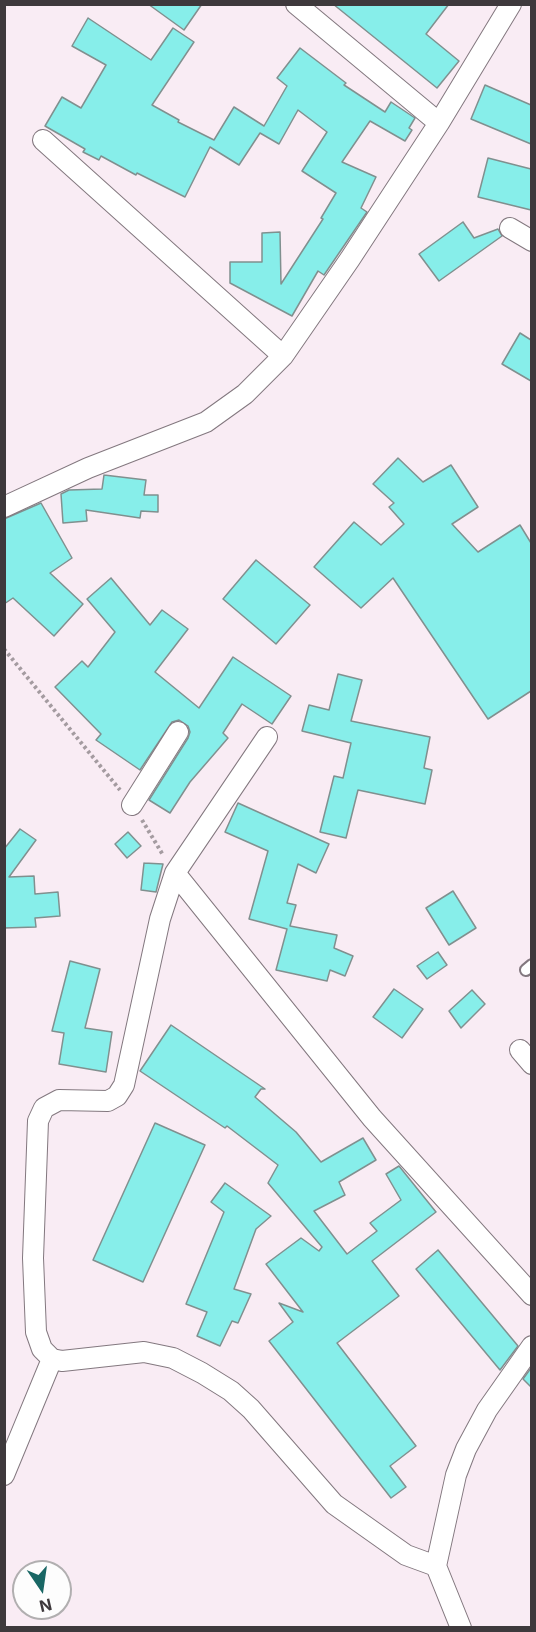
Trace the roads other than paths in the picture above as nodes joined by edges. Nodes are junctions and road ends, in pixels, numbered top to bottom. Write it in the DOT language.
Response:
graph roads {
  1 [pos="296,4"];
  2 [pos="511,4"];
  3 [pos="439,123"];
  4 [pos="43,140"];
  5 [pos="510,228"];
  6 [pos="531,241"];
  7 [pos="283,356"];
  8 [pos="4,507"];
  9 [pos="178,732"];
  10 [pos="267,736"];
  11 [pos="132,805"];
  12 [pos="175,873"];
  13 [pos="531,1295"];
  14 [pos="531,1346"];
  15 [pos="52,1359"];
  16 [pos="4,1475"];
  17 [pos="436,1566"];
  18 [pos="460,1628"];
  1 -- 3 [label="street"];
  2 -- 3 [label="street"];
  3 -- 7 [label="street"];
  4 -- 7 [label="street"];
  5 -- 6 [label="street"];
  7 -- 8 [label="street"];
  9 -- 11 [label="street"];
  10 -- 12 [label="street"];
  12 -- 13 [label="street"];
  12 -- 15 [label="street"];
  14 -- 17 [label="street"];
  15 -- 16 [label="street"];
  15 -- 17 [label="street"];
  17 -- 18 [label="street"];
}
